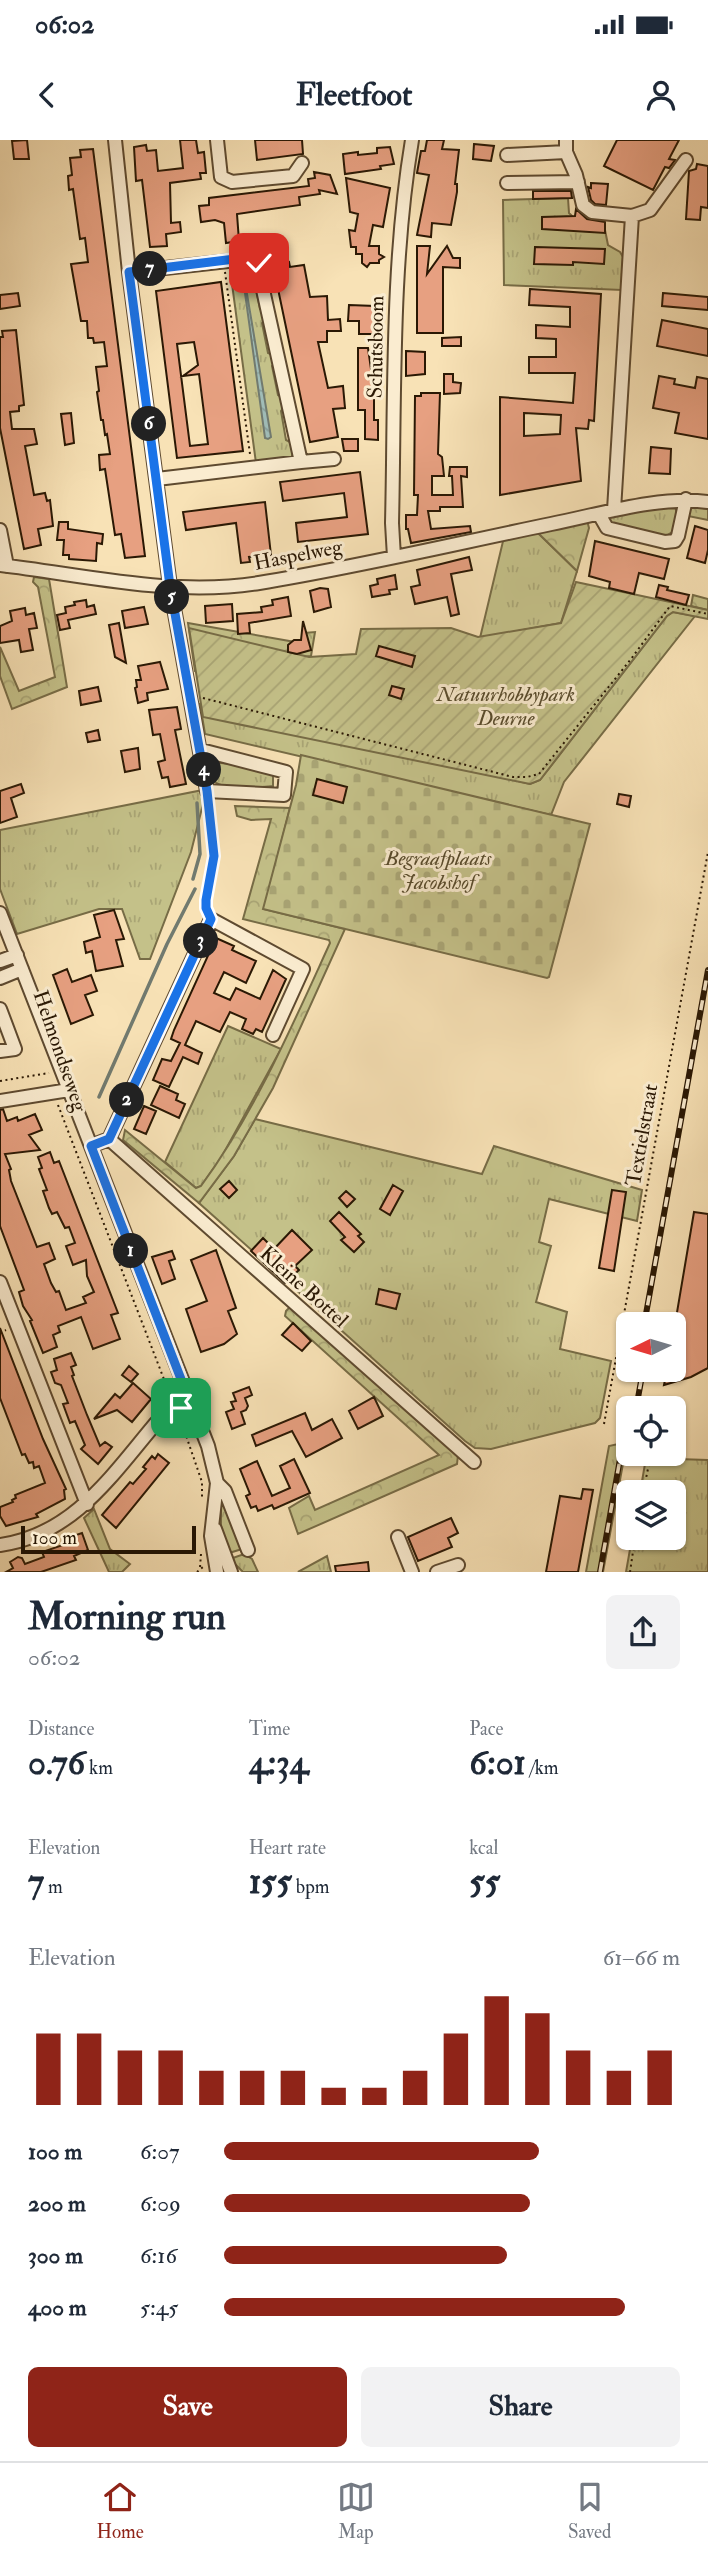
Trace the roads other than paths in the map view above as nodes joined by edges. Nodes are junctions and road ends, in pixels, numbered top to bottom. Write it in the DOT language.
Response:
graph roads {
  1 [pos="115,140"];
  2 [pos="217,140"];
  3 [pos="412,140"];
  4 [pos="566,146"];
  5 [pos="507,155"];
  6 [pos="686,160"];
  7 [pos="302,163"];
  8 [pos="578,182"];
  9 [pos="507,183"];
  10 [pos="632,216"];
  11 [pos="129,272"];
  12 [pos="334,458"];
  13 [pos="301,463"];
  14 [pos="157,479"];
  15 [pos="686,499"];
  16 [pos="708,502"];
  17 [pos="614,510"];
  18 [pos="599,514"];
  19 [pos="0,530"];
  20 [pos="394,556"];
  21 [pos="3,566"];
  22 [pos="170,586"];
  23 [pos="201,750"];
  24 [pos="0,913"];
  25 [pos="17,955"];
  26 [pos="0,961"];
  27 [pos="22,970"];
  28 [pos="0,978"];
  29 [pos="0,1009"];
  30 [pos="273,1035"];
  31 [pos="0,1051"];
  32 [pos="62,1091"];
  33 [pos="0,1101"];
  34 [pos="109,1139"];
  35 [pos="91,1146"];
  36 [pos="0,1282"];
  37 [pos="191,1405"];
  38 [pos="474,1462"];
  39 [pos="217,1483"];
  40 [pos="87,1504"];
  41 [pos="214,1525"];
  42 [pos="398,1537"];
  43 [pos="0,1545"];
  44 [pos="248,1549"];
  45 [pos="458,1565"];
  46 [pos="217,1572"];
  47 [pos="230,1572"];
  48 [pos="412,1572"];
  49 [pos="436,1572"];
  1 -- 11 [label="street"];
  2 -- 7 [label="street"];
  3 -- 20 [label="street, Schutsboom"];
  4 -- 5 [label="street"];
  4 -- 8 [label="street"];
  6 -- 10 [label="street"];
  8 -- 9 [label="street"];
  8 -- 10 [label="street"];
  10 -- 17 [label="street"];
  11 -- 13 [label="street"];
  11 -- 14 [label="street"];
  12 -- 13 [label="street"];
  13 -- 14 [label="street"];
  14 -- 22 [label="street"];
  15 -- 16 [label="street, Haspelweg"];
  15 -- 17 [label="street, Haspelweg"];
  15 -- 18 [label="street"];
  17 -- 18 [label="street, Haspelweg"];
  18 -- 20 [label="street, Haspelweg"];
  19 -- 21 [label="street"];
  20 -- 22 [label="street, Haspelweg"];
  21 -- 22 [label="street, Haspelweg"];
  22 -- 23 [label="street"];
  23 -- 23 [label="street"];
  24 -- 25 [label="street, Helmondseweg"];
  25 -- 26 [label="street"];
  25 -- 27 [label="street, Helmondseweg"];
  27 -- 28 [label="street"];
  27 -- 32 [label="street, Helmondseweg"];
  29 -- 31 [label="street"];
  30 -- 34 [label="street"];
  32 -- 33 [label="street"];
  32 -- 35 [label="street, Helmondseweg"];
  34 -- 35 [label="street"];
  34 -- 38 [label="street, Kleine Bottel"];
  35 -- 37 [label="street, Helmondseweg"];
  36 -- 40 [label="street"];
  37 -- 39 [label="street, Helmondseweg"];
  37 -- 40 [label="street"];
  39 -- 41 [label="street, Helmondseweg"];
  39 -- 44 [label="street"];
  40 -- 43 [label="street"];
  41 -- 46 [label="street, Helmondseweg"];
  41 -- 47 [label="street, Helmondseweg"];
  42 -- 48 [label="street"];
  45 -- 49 [label="street"];
}
